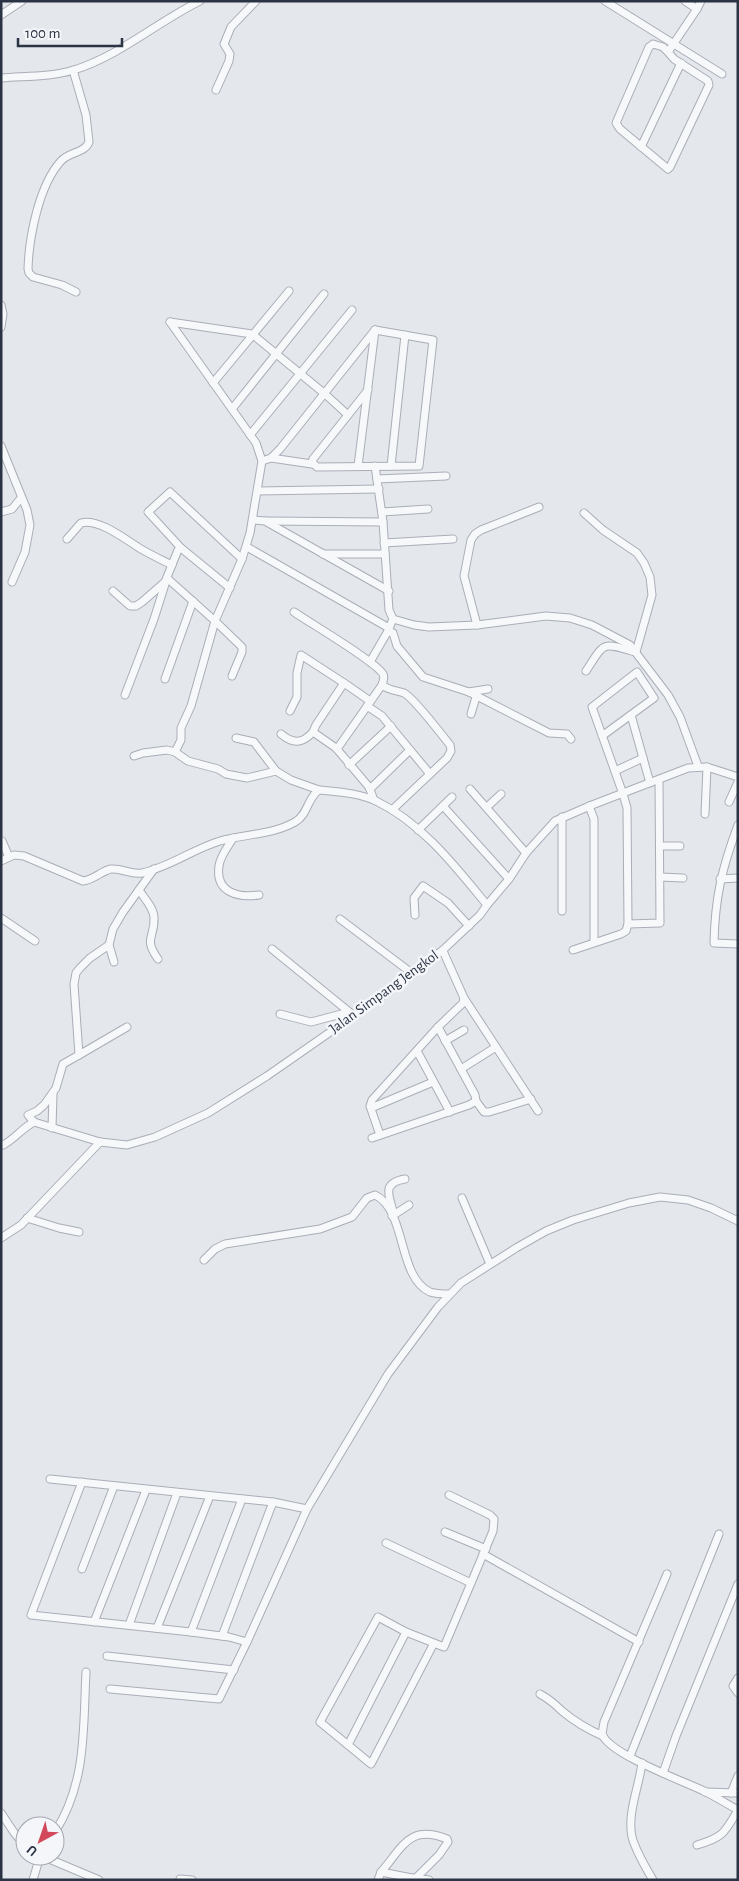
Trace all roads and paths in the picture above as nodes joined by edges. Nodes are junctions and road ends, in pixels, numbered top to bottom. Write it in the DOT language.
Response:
graph roads {
  1 [pos="22,1"];
  2 [pos="200,1"];
  3 [pos="256,1"];
  4 [pos="605,1"];
  5 [pos="685,1"];
  6 [pos="700,1"];
  7 [pos="697,9"];
  8 [pos="1,15"];
  9 [pos="674,45"];
  10 [pos="668,52"];
  11 [pos="681,64"];
  12 [pos="73,70"];
  13 [pos="722,74"];
  14 [pos="1,78"];
  15 [pos="216,90"];
  16 [pos="641,147"];
  17 [pos="288,291"];
  18 [pos="76,292"];
  19 [pos="324,294"];
  20 [pos="1,306"];
  21 [pos="352,310"];
  22 [pos="1,327"];
  23 [pos="375,330"];
  24 [pos="252,334"];
  25 [pos="404,335"];
  26 [pos="276,354"];
  27 [pos="300,374"];
  28 [pos="213,383"];
  29 [pos="368,390"];
  30 [pos="325,394"];
  31 [pos="232,410"];
  32 [pos="348,415"];
  33 [pos="250,435"];
  34 [pos="1,446"];
  35 [pos="271,458"];
  36 [pos="262,461"];
  37 [pos="312,464"];
  38 [pos="358,466"];
  39 [pos="375,466"];
  40 [pos="391,466"];
  41 [pos="446,476"];
  42 [pos="378,479"];
  43 [pos="379,489"];
  44 [pos="258,491"];
  45 [pos="21,498"];
  46 [pos="539,507"];
  47 [pos="428,509"];
  48 [pos="1,512"];
  49 [pos="382,512"];
  50 [pos="584,513"];
  51 [pos="253,520"];
  52 [pos="265,521"];
  53 [pos="383,522"];
  54 [pos="67,539"];
  55 [pos="453,539"];
  56 [pos="384,543"];
  57 [pos="246,547"];
  58 [pos="182,548"];
  59 [pos="322,554"];
  60 [pos="386,554"];
  61 [pos="242,559"];
  62 [pos="172,565"];
  63 [pos="167,578"];
  64 [pos="12,582"];
  65 [pos="230,588"];
  66 [pos="113,591"];
  67 [pos="389,592"];
  68 [pos="193,601"];
  69 [pos="294,612"];
  70 [pos="393,619"];
  71 [pos="215,621"];
  72 [pos="477,625"];
  73 [pos="389,630"];
  74 [pos="636,652"];
  75 [pos="370,662"];
  76 [pos="586,671"];
  77 [pos="232,676"];
  78 [pos="165,679"];
  79 [pos="344,683"];
  80 [pos="382,685"];
  81 [pos="488,688"];
  82 [pos="469,692"];
  83 [pos="125,695"];
  84 [pos="476,697"];
  85 [pos="369,704"];
  86 [pos="290,711"];
  87 [pos="470,714"];
  88 [pos="631,715"];
  89 [pos="391,726"];
  90 [pos="313,732"];
  91 [pos="281,734"];
  92 [pos="602,736"];
  93 [pos="236,738"];
  94 [pos="571,739"];
  95 [pos="337,749"];
  96 [pos="410,750"];
  97 [pos="175,752"];
  98 [pos="134,756"];
  99 [pos="643,758"];
  100 [pos="349,765"];
  101 [pos="698,766"];
  102 [pos="707,767"];
  103 [pos="276,771"];
  104 [pos="615,771"];
  105 [pos="430,774"];
  106 [pos="738,777"];
  107 [pos="659,780"];
  108 [pos="738,782"];
  109 [pos="650,784"];
  110 [pos="470,788"];
  111 [pos="370,789"];
  112 [pos="320,790"];
  113 [pos="501,794"];
  114 [pos="623,794"];
  115 [pos="452,797"];
  116 [pos="374,800"];
  117 [pos="729,802"];
  118 [pos="443,806"];
  119 [pos="589,806"];
  120 [pos="487,808"];
  121 [pos="392,810"];
  122 [pos="705,814"];
  123 [pos="562,817"];
  124 [pos="738,825"];
  125 [pos="418,830"];
  126 [pos="233,838"];
  127 [pos="2,841"];
  128 [pos="660,846"];
  129 [pos="680,846"];
  130 [pos="526,853"];
  131 [pos="9,857"];
  132 [pos="1,861"];
  133 [pos="154,869"];
  134 [pos="660,877"];
  135 [pos="683,878"];
  136 [pos="738,878"];
  137 [pos="509,879"];
  138 [pos="720,879"];
  139 [pos="140,890"];
  140 [pos="259,895"];
  141 [pos="487,904"];
  142 [pos="562,911"];
  143 [pos="415,916"];
  144 [pos="1,918"];
  145 [pos="340,919"];
  146 [pos="628,924"];
  147 [pos="469,926"];
  148 [pos="35,941"];
  149 [pos="594,942"];
  150 [pos="738,944"];
  151 [pos="109,946"];
  152 [pos="272,949"];
  153 [pos="442,950"];
  154 [pos="573,950"];
  155 [pos="158,959"];
  156 [pos="114,962"];
  157 [pos="413,974"];
  158 [pos="464,998"];
  159 [pos="280,1014"];
  160 [pos="351,1014"];
  161 [pos="127,1027"];
  162 [pos="438,1027"];
  163 [pos="464,1030"];
  164 [pos="445,1041"];
  165 [pos="496,1047"];
  166 [pos="417,1050"];
  167 [pos="79,1055"];
  168 [pos="461,1068"];
  169 [pos="433,1082"];
  170 [pos="53,1093"];
  171 [pos="530,1099"];
  172 [pos="476,1101"];
  173 [pos="371,1108"];
  174 [pos="538,1111"];
  175 [pos="450,1112"];
  176 [pos="34,1122"];
  177 [pos="52,1128"];
  178 [pos="380,1135"];
  179 [pos="372,1138"];
  180 [pos="100,1142"];
  181 [pos="1,1144"];
  182 [pos="405,1179"];
  183 [pos="462,1198"];
  184 [pos="409,1205"];
  185 [pos="393,1215"];
  186 [pos="27,1218"];
  187 [pos="738,1222"];
  188 [pos="79,1232"];
  189 [pos="1,1238"];
  190 [pos="204,1260"];
  191 [pos="490,1264"];
  192 [pos="449,1294"];
  193 [pos="50,1479"];
  194 [pos="82,1482"];
  195 [pos="114,1486"];
  196 [pos="146,1490"];
  197 [pos="177,1493"];
  198 [pos="449,1495"];
  199 [pos="210,1496"];
  200 [pos="242,1499"];
  201 [pos="273,1502"];
  202 [pos="307,1510"];
  203 [pos="445,1532"];
  204 [pos="719,1534"];
  205 [pos="386,1543"];
  206 [pos="484,1552"];
  207 [pos="82,1569"];
  208 [pos="667,1574"];
  209 [pos="471,1583"];
  210 [pos="738,1584"];
  211 [pos="94,1622"];
  212 [pos="128,1625"];
  213 [pos="157,1628"];
  214 [pos="191,1632"];
  215 [pos="406,1632"];
  216 [pos="222,1636"];
  217 [pos="247,1642"];
  218 [pos="639,1642"];
  219 [pos="434,1643"];
  220 [pos="107,1656"];
  221 [pos="234,1670"];
  222 [pos="86,1672"];
  223 [pos="738,1678"];
  224 [pos="110,1689"];
  225 [pos="540,1694"];
  226 [pos="738,1694"];
  227 [pos="602,1736"];
  228 [pos="348,1745"];
  229 [pos="630,1756"];
  230 [pos="642,1763"];
  231 [pos="663,1773"];
  232 [pos="738,1776"];
  233 [pos="705,1792"];
  234 [pos="734,1793"];
  235 [pos="1,1813"];
  236 [pos="63,1816"];
  237 [pos="15,1834"];
  238 [pos="697,1845"];
  239 [pos="38,1866"];
  240 [pos="65,1866"];
  241 [pos="380,1876"];
  242 [pos="180,1879"];
  243 [pos="413,1879"];
  244 [pos="34,1880"];
  245 [pos="99,1880"];
  246 [pos="192,1880"];
  247 [pos="429,1880"];
  248 [pos="653,1880"];
  1 -- 8 [label="street"];
  2 -- 12 [label="street"];
  3 -- 15 [label="street"];
  4 -- 9 [label="street"];
  5 -- 7 [label="street"];
  6 -- 7 [label="street"];
  7 -- 9 [label="street"];
  9 -- 10 [label="street"];
  9 -- 13 [label="street"];
  10 -- 11 [label="street"];
  10 -- 16 [label="street"];
  11 -- 16 [label="street"];
  11 -- 16 [label="street"];
  12 -- 14 [label="street"];
  12 -- 18 [label="street"];
  17 -- 24 [label="street"];
  19 -- 26 [label="street"];
  20 -- 22 [label="street"];
  21 -- 27 [label="street"];
  23 -- 25 [label="street"];
  23 -- 29 [label="street"];
  23 -- 30 [label="street"];
  24 -- 26 [label="street"];
  24 -- 28 [label="street"];
  24 -- 28 [label="street"];
  25 -- 40 [label="street"];
  25 -- 40 [label="street"];
  26 -- 27 [label="street"];
  26 -- 31 [label="street"];
  27 -- 30 [label="street"];
  27 -- 33 [label="street"];
  28 -- 31 [label="street"];
  29 -- 32 [label="street"];
  29 -- 38 [label="street"];
  30 -- 32 [label="street"];
  30 -- 35 [label="street"];
  31 -- 33 [label="street"];
  32 -- 37 [label="street"];
  33 -- 36 [label="street"];
  34 -- 45 [label="street"];
  35 -- 36 [label="street"];
  35 -- 37 [label="street"];
  36 -- 44 [label="street"];
  37 -- 38 [label="street"];
  38 -- 39 [label="street"];
  39 -- 40 [label="street"];
  39 -- 42 [label="street"];
  41 -- 42 [label="street"];
  42 -- 43 [label="street"];
  43 -- 44 [label="street"];
  43 -- 49 [label="street"];
  44 -- 51 [label="street"];
  45 -- 48 [label="street"];
  45 -- 64 [label="street"];
  46 -- 72 [label="street"];
  47 -- 49 [label="street"];
  49 -- 53 [label="street"];
  50 -- 74 [label="street"];
  51 -- 52 [label="street"];
  51 -- 57 [label="street"];
  52 -- 53 [label="street"];
  52 -- 59 [label="street"];
  53 -- 56 [label="street"];
  54 -- 62 [label="street"];
  55 -- 56 [label="street"];
  56 -- 60 [label="street"];
  57 -- 61 [label="street"];
  57 -- 73 [label="street"];
  58 -- 61 [label="street"];
  58 -- 62 [label="street"];
  58 -- 65 [label="street"];
  59 -- 60 [label="street"];
  59 -- 67 [label="street"];
  60 -- 67 [label="street"];
  61 -- 65 [label="street"];
  62 -- 63 [label="street"];
  63 -- 66 [label="street"];
  63 -- 68 [label="street"];
  63 -- 83 [label="street"];
  65 -- 71 [label="street"];
  67 -- 70 [label="street"];
  68 -- 71 [label="street"];
  68 -- 78 [label="street"];
  69 -- 75 [label="street"];
  70 -- 72 [label="street"];
  70 -- 73 [label="street"];
  71 -- 77 [label="street"];
  71 -- 97 [label="street"];
  72 -- 74 [label="street"];
  73 -- 75 [label="street"];
  73 -- 82 [label="street"];
  74 -- 76 [label="street"];
  74 -- 101 [label="street"];
  75 -- 80 [label="street"];
  79 -- 85 [label="street"];
  79 -- 86 [label="street"];
  79 -- 90 [label="street"];
  80 -- 85 [label="street"];
  80 -- 105 [label="street"];
  81 -- 82 [label="street"];
  82 -- 84 [label="street"];
  84 -- 87 [label="street"];
  84 -- 94 [label="street"];
  85 -- 89 [label="street"];
  85 -- 95 [label="street"];
  88 -- 92 [label="street"];
  88 -- 92 [label="street"];
  88 -- 99 [label="street"];
  89 -- 96 [label="street"];
  89 -- 100 [label="street"];
  90 -- 91 [label="street"];
  90 -- 95 [label="street"];
  92 -- 104 [label="street"];
  93 -- 103 [label="street"];
  95 -- 100 [label="street"];
  96 -- 105 [label="street"];
  96 -- 111 [label="street"];
  97 -- 98 [label="street"];
  97 -- 103 [label="street"];
  99 -- 104 [label="street"];
  99 -- 109 [label="street"];
  100 -- 111 [label="street"];
  101 -- 102 [label="street, Jalan Simpang Jengkol"];
  101 -- 107 [label="street, Jalan Simpang Jengkol"];
  102 -- 106 [label="street, Jalan Simpang Jengkol"];
  102 -- 122 [label="street"];
  103 -- 112 [label="street"];
  104 -- 114 [label="street"];
  105 -- 121 [label="street"];
  107 -- 109 [label="street, Jalan Simpang Jengkol"];
  107 -- 128 [label="street"];
  108 -- 117 [label="street"];
  109 -- 114 [label="street, Jalan Simpang Jengkol"];
  110 -- 120 [label="street"];
  111 -- 116 [label="street"];
  112 -- 116 [label="street"];
  112 -- 126 [label="street"];
  113 -- 120 [label="street"];
  114 -- 119 [label="street, Jalan Simpang Jengkol"];
  114 -- 146 [label="street"];
  115 -- 118 [label="street"];
  116 -- 121 [label="street"];
  118 -- 125 [label="street"];
  118 -- 137 [label="street"];
  119 -- 123 [label="street, Jalan Simpang Jengkol"];
  119 -- 149 [label="street"];
  120 -- 130 [label="street"];
  121 -- 125 [label="street"];
  123 -- 130 [label="street, Jalan Simpang Jengkol"];
  123 -- 142 [label="street"];
  124 -- 138 [label="street"];
  125 -- 141 [label="street"];
  126 -- 133 [label="street"];
  126 -- 140 [label="street"];
  127 -- 131 [label="street"];
  128 -- 129 [label="street"];
  128 -- 134 [label="street"];
  130 -- 137 [label="street, Jalan Simpang Jengkol"];
  131 -- 132 [label="street"];
  131 -- 133 [label="street"];
  133 -- 139 [label="street"];
  134 -- 135 [label="street"];
  134 -- 146 [label="street"];
  136 -- 138 [label="street"];
  137 -- 141 [label="street, Jalan Simpang Jengkol"];
  138 -- 150 [label="street"];
  139 -- 151 [label="street"];
  139 -- 155 [label="street"];
  141 -- 147 [label="street, Jalan Simpang Jengkol"];
  143 -- 147 [label="street"];
  144 -- 148 [label="street"];
  145 -- 157 [label="street"];
  146 -- 149 [label="street"];
  147 -- 153 [label="street, Jalan Simpang Jengkol"];
  149 -- 154 [label="street"];
  151 -- 156 [label="street"];
  151 -- 167 [label="street"];
  152 -- 160 [label="street"];
  153 -- 157 [label="street, Jalan Simpang Jengkol"];
  153 -- 158 [label="street"];
  157 -- 160 [label="street, Jalan Simpang Jengkol"];
  158 -- 162 [label="street"];
  158 -- 165 [label="street"];
  159 -- 160 [label="street"];
  160 -- 180 [label="street, Jalan Simpang Jengkol"];
  161 -- 167 [label="street"];
  162 -- 164 [label="street"];
  162 -- 166 [label="street"];
  163 -- 164 [label="street"];
  164 -- 168 [label="street"];
  165 -- 168 [label="street"];
  165 -- 171 [label="street"];
  166 -- 169 [label="street"];
  166 -- 173 [label="street"];
  167 -- 170 [label="street"];
  168 -- 172 [label="street"];
  169 -- 173 [label="street"];
  169 -- 175 [label="street"];
  170 -- 176 [label="street"];
  170 -- 177 [label="street"];
  171 -- 172 [label="street"];
  171 -- 174 [label="street"];
  172 -- 175 [label="street"];
  173 -- 178 [label="street"];
  175 -- 178 [label="street"];
  176 -- 177 [label="street, Jalan Simpang Jengkol"];
  176 -- 181 [label="street"];
  177 -- 180 [label="street, Jalan Simpang Jengkol"];
  178 -- 179 [label="street"];
  180 -- 186 [label="street"];
  182 -- 185 [label="street"];
  183 -- 191 [label="street"];
  184 -- 185 [label="street"];
  185 -- 190 [label="street"];
  185 -- 192 [label="street"];
  186 -- 188 [label="street"];
  186 -- 189 [label="street"];
  187 -- 191 [label="street"];
  191 -- 192 [label="street"];
  192 -- 202 [label="street"];
  193 -- 194 [label="street"];
  194 -- 195 [label="street"];
  194 -- 211 [label="street"];
  195 -- 196 [label="street"];
  195 -- 207 [label="street"];
  196 -- 197 [label="street"];
  196 -- 211 [label="street"];
  197 -- 199 [label="street"];
  197 -- 212 [label="street"];
  198 -- 206 [label="street"];
  199 -- 200 [label="street"];
  199 -- 213 [label="street"];
  200 -- 201 [label="street"];
  200 -- 214 [label="street"];
  201 -- 202 [label="street"];
  201 -- 216 [label="street"];
  202 -- 217 [label="street"];
  203 -- 206 [label="street"];
  204 -- 229 [label="street"];
  205 -- 209 [label="street"];
  206 -- 209 [label="street"];
  206 -- 218 [label="street"];
  208 -- 218 [label="street"];
  209 -- 219 [label="street"];
  210 -- 231 [label="street"];
  211 -- 212 [label="street"];
  212 -- 213 [label="street"];
  213 -- 214 [label="street"];
  214 -- 216 [label="street"];
  215 -- 219 [label="street"];
  215 -- 228 [label="street"];
  215 -- 228 [label="street"];
  216 -- 217 [label="street"];
  217 -- 221 [label="street"];
  218 -- 227 [label="street"];
  219 -- 228 [label="street"];
  220 -- 221 [label="street"];
  221 -- 224 [label="street"];
  222 -- 236 [label="street"];
  223 -- 226 [label="street"];
  225 -- 227 [label="street"];
  227 -- 229 [label="street"];
  229 -- 230 [label="street"];
  230 -- 231 [label="street"];
  230 -- 248 [label="street"];
  231 -- 233 [label="street"];
  232 -- 234 [label="street"];
  233 -- 234 [label="street"];
  233 -- 238 [label="street"];
  235 -- 237 [label="street"];
  239 -- 244 [label="street"];
  240 -- 245 [label="street"];
  241 -- 243 [label="street"];
  241 -- 243 [label="street"];
  242 -- 246 [label="street"];
  243 -- 247 [label="street"];
}
